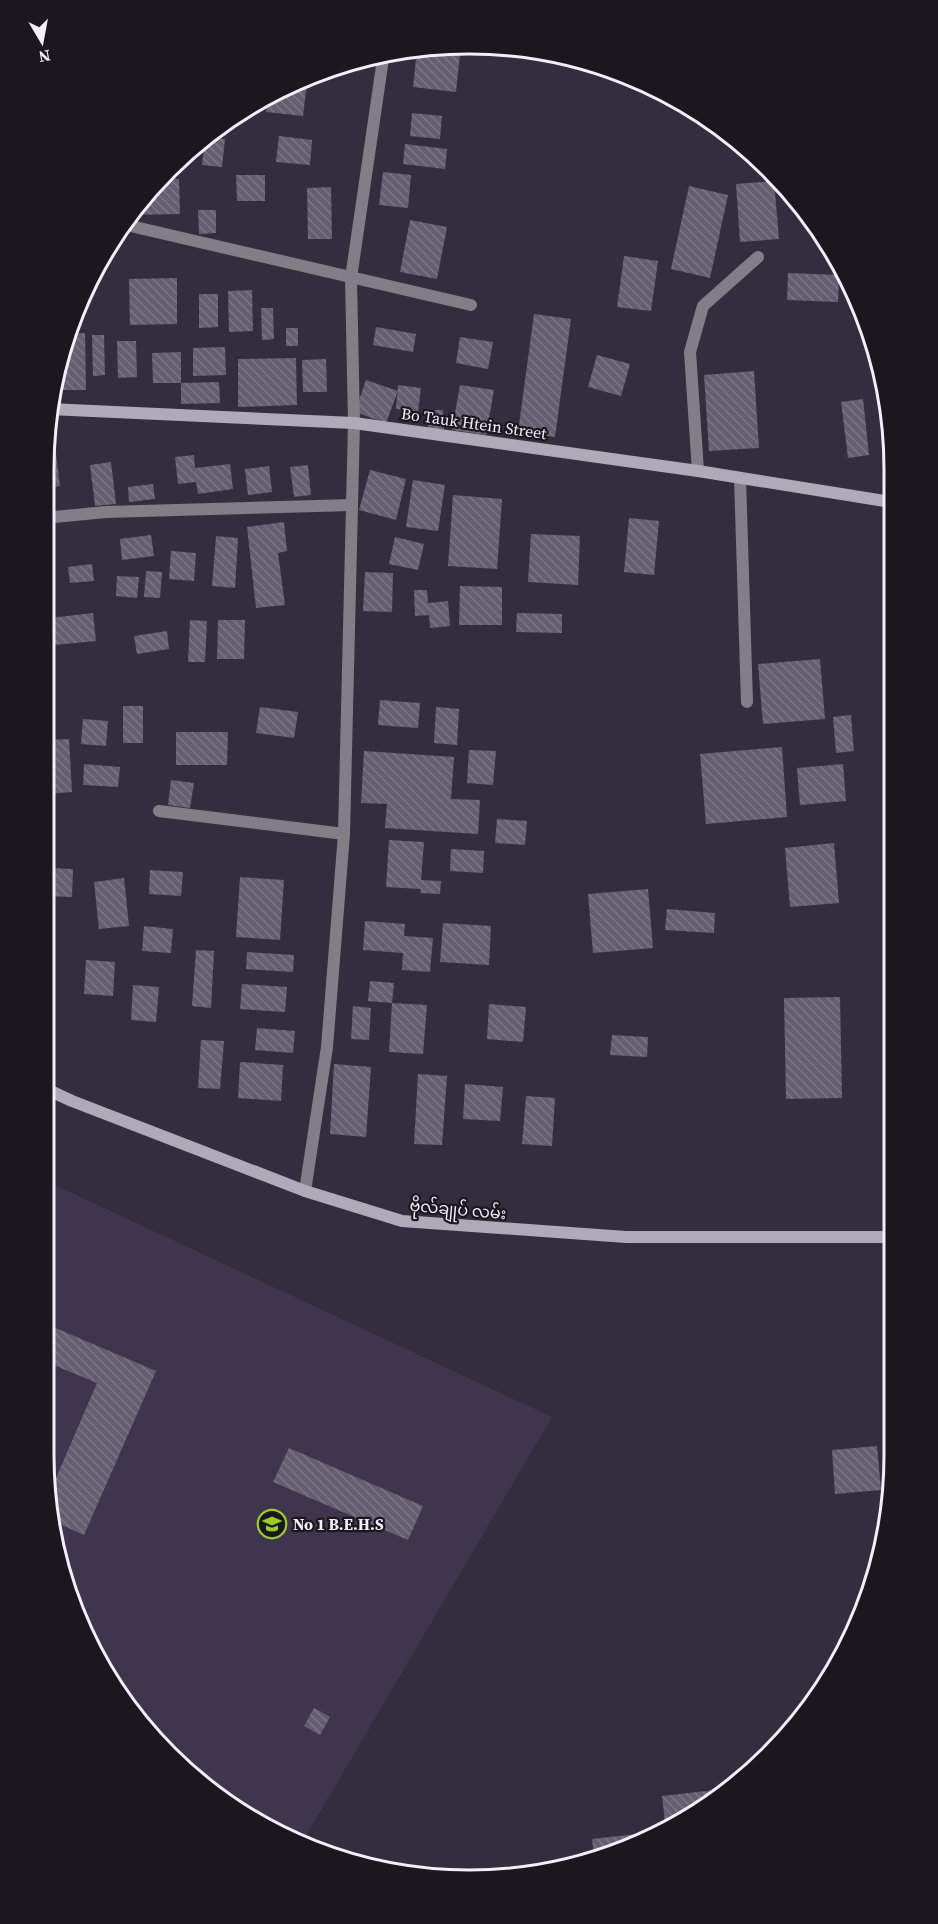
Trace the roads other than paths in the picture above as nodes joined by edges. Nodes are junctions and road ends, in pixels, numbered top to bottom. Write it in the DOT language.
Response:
graph roads {
  1 [pos="382,63"];
  2 [pos="132,226"];
  3 [pos="758,257"];
  4 [pos="351,278"];
  5 [pos="471,305"];
  6 [pos="59,409"];
  7 [pos="354,423"];
  8 [pos="698,471"];
  9 [pos="740,478"];
  10 [pos="884,501"];
  11 [pos="352,505"];
  12 [pos="54,517"];
  13 [pos="747,702"];
  14 [pos="159,811"];
  15 [pos="344,834"];
  16 [pos="54,1093"];
  17 [pos="305,1191"];
  18 [pos="884,1237"];
  1 -- 4 [label="street"];
  2 -- 4 [label="street"];
  3 -- 8 [label="street"];
  4 -- 5 [label="street"];
  4 -- 7 [label="street"];
  6 -- 7 [label="main road, Bo Tauk Htein Street"];
  7 -- 8 [label="main road, Bo Tauk Htein Street"];
  7 -- 11 [label="street"];
  8 -- 9 [label="main road, Bo Tauk Htein Street"];
  9 -- 10 [label="main road, Bo Tauk Htein Street"];
  9 -- 13 [label="street"];
  11 -- 12 [label="street"];
  11 -- 15 [label="street"];
  14 -- 15 [label="street"];
  15 -- 17 [label="street"];
  16 -- 17 [label="main road, ဗိုလ်ချုပ် လမ်း"];
  17 -- 18 [label="main road, ဗိုလ်ချုပ် လမ်း"];
}
